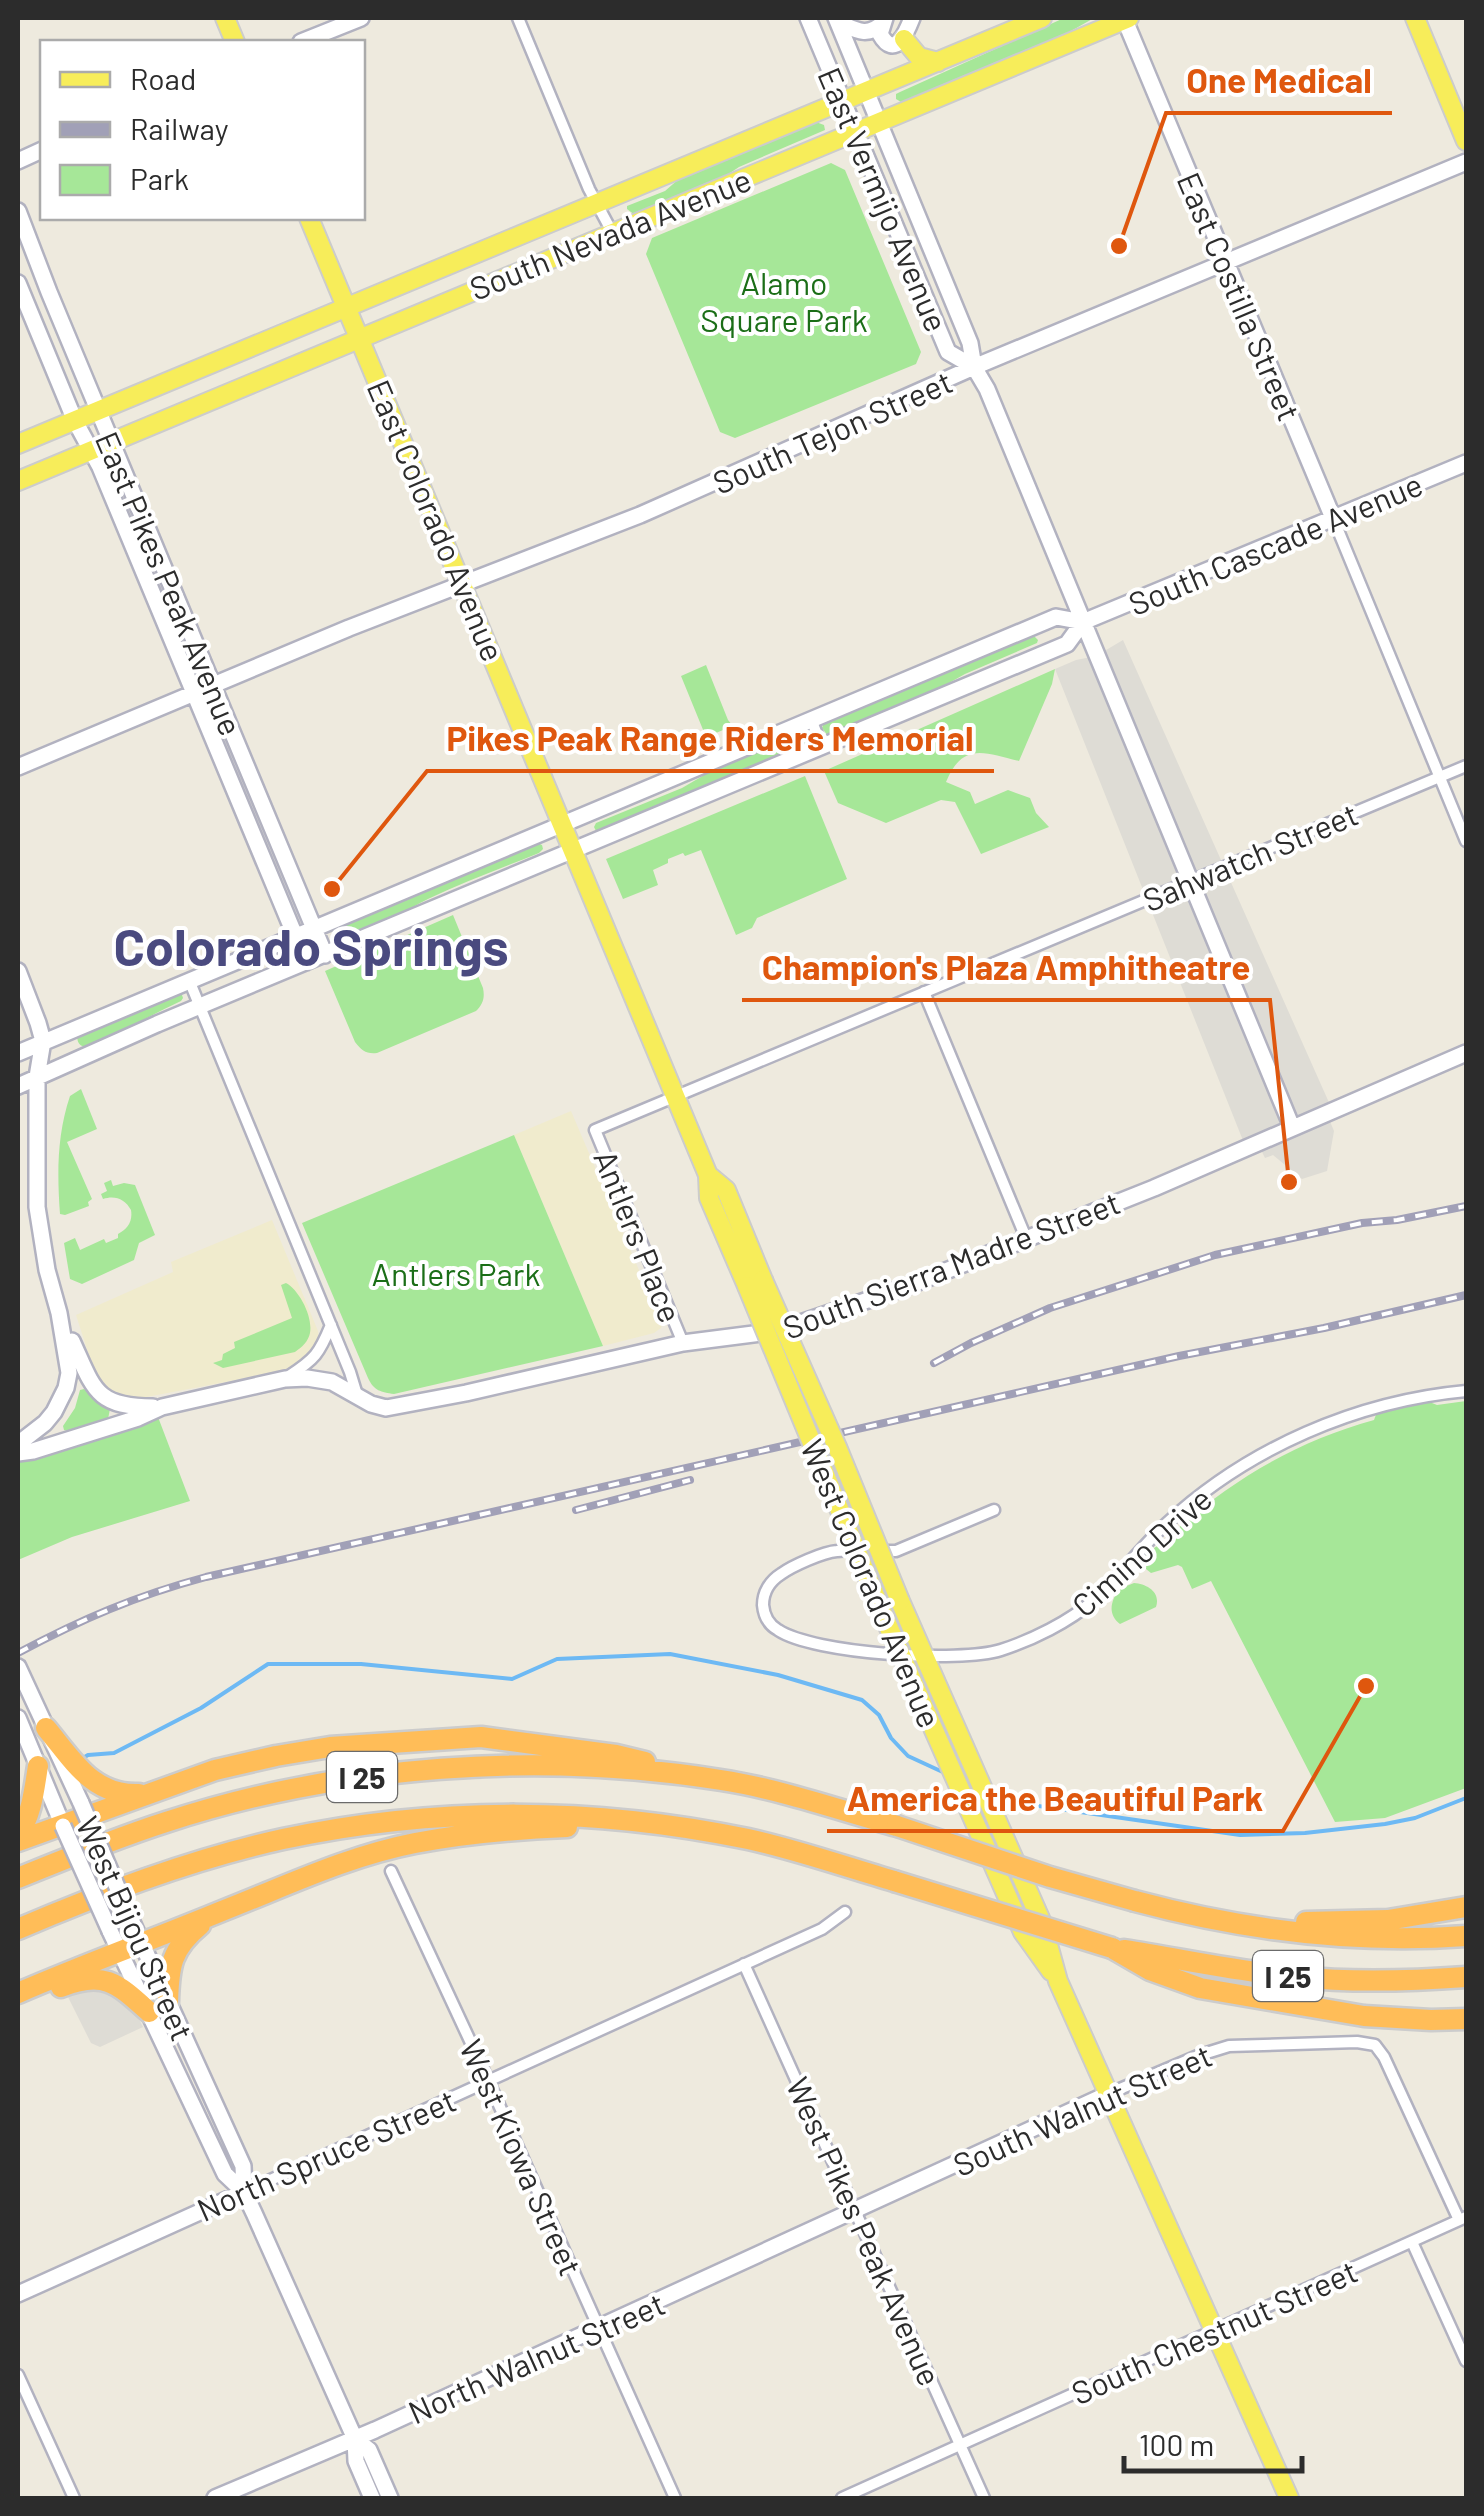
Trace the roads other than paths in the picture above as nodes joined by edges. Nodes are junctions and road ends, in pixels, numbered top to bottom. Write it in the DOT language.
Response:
graph roads {
  1 [pos="360,18"];
  2 [pos="518,18"];
  3 [pos="808,18"];
  4 [pos="912,18"];
  5 [pos="1042,18"];
  6 [pos="1126,18"];
  7 [pos="1415,18"];
  8 [pos="837,20"];
  9 [pos="884,20"];
  10 [pos="904,39"];
  11 [pos="306,40"];
  12 [pos="938,62"];
  13 [pos="865,92"];
  14 [pos="843,101"];
  15 [pos="878,123"];
  16 [pos="856,132"];
  17 [pos="1466,141"];
  18 [pos="1466,162"];
  19 [pos="596,204"];
  20 [pos="18,211"];
  21 [pos="310,220"];
  22 [pos="612,232"];
  23 [pos="1226,262"];
  24 [pos="18,283"];
  25 [pos="347,306"];
  26 [pos="360,337"];
  27 [pos="974,367"];
  28 [pos="99,412"];
  29 [pos="75,421"];
  30 [pos="111,442"];
  31 [pos="18,444"];
  32 [pos="90,451"];
  33 [pos="1466,463"];
  34 [pos="18,481"];
  35 [pos="1334,518"];
  36 [pos="165,572"];
  37 [pos="147,579"];
  38 [pos="463,584"];
  39 [pos="1083,622"];
  40 [pos="213,686"];
  41 [pos="195,693"];
  42 [pos="811,719"];
  43 [pos="822,747"];
  44 [pos="1466,766"];
  45 [pos="18,767"];
  46 [pos="1440,777"];
  47 [pos="563,824"];
  48 [pos="1466,841"];
  49 [pos="574,850"];
  50 [pos="283,856"];
  51 [pos="265,863"];
  52 [pos="1189,880"];
  53 [pos="314,928"];
  54 [pos="295,936"];
  55 [pos="325,954"];
  56 [pos="306,962"];
  57 [pos="18,972"];
  58 [pos="190,980"];
  59 [pos="924,992"];
  60 [pos="200,1007"];
  61 [pos="43,1042"];
  62 [pos="18,1052"];
  63 [pos="1466,1054"];
  64 [pos="36,1077"];
  65 [pos="18,1086"];
  66 [pos="676,1095"];
  67 [pos="1292,1127"];
  68 [pos="1026,1238"];
  69 [pos="755,1283"];
  70 [pos="60,1314"];
  71 [pos="331,1324"];
  72 [pos="683,1343"];
  73 [pos="285,1379"];
  74 [pos="1466,1391"];
  75 [pos="357,1395"];
  76 [pos="162,1407"];
  77 [pos="18,1444"];
  78 [pos="18,1453"];
  79 [pos="994,1510"];
  80 [pos="900,1653"];
  81 [pos="924,1656"];
  82 [pos="18,1667"];
  83 [pos="18,1718"];
  84 [pos="46,1728"];
  85 [pos="38,1766"];
  86 [pos="720,1780"];
  87 [pos="146,1794"];
  88 [pos="88,1817"];
  89 [pos="64,1826"];
  90 [pos="704,1831"];
  91 [pos="18,1838"];
  92 [pos="391,1871"];
  93 [pos="18,1878"];
  94 [pos="1466,1907"];
  95 [pos="221,1912"];
  96 [pos="844,1912"];
  97 [pos="1238,1923"];
  98 [pos="18,1929"];
  99 [pos="1466,1936"];
  100 [pos="114,1941"];
  101 [pos="142,1942"];
  102 [pos="1112,1948"];
  103 [pos="744,1964"];
  104 [pos="1466,1977"];
  105 [pos="1058,1981"];
  106 [pos="18,1992"];
  107 [pos="18,2004"];
  108 [pos="159,2007"];
  109 [pos="1466,2019"];
  110 [pos="488,2081"];
  111 [pos="1108,2094"];
  112 [pos="244,2192"];
  113 [pos="856,2210"];
  114 [pos="1463,2218"];
  115 [pos="1412,2242"];
  116 [pos="18,2294"];
  117 [pos="600,2328"];
  118 [pos="1214,2331"];
  119 [pos="1466,2361"];
  120 [pos="18,2375"];
  121 [pos="354,2439"];
  122 [pos="961,2445"];
  123 [pos="74,2498"];
  124 [pos="215,2498"];
  125 [pos="372,2498"];
  126 [pos="390,2498"];
  127 [pos="674,2498"];
  128 [pos="842,2498"];
  129 [pos="984,2498"];
  130 [pos="1289,2498"];
  1 -- 11 [label="street"];
  2 -- 19 [label="street"];
  3 -- 14 [label="street, East Vermijo Avenue"];
  4 -- 10 [label="street"];
  5 -- 12 [label="main road, South Nevada Avenue"];
  6 -- 15 [label="main road, South Nevada Avenue"];
  6 -- 23 [label="street, East Costilla Street"];
  7 -- 17 [label="main road"];
  8 -- 9 [label="street"];
  8 -- 13 [label="street, East Vermijo Avenue"];
  9 -- 10 [label="street"];
  10 -- 12 [label="main road"];
  12 -- 13 [label="main road, South Nevada Avenue"];
  13 -- 14 [label="main road, South Nevada Avenue"];
  13 -- 15 [label="street, East Vermijo Avenue"];
  14 -- 16 [label="street, East Vermijo Avenue"];
  14 -- 19 [label="main road, South Nevada Avenue"];
  15 -- 16 [label="main road, South Nevada Avenue"];
  15 -- 27 [label="street, East Vermijo Avenue"];
  16 -- 22 [label="main road, South Nevada Avenue"];
  16 -- 27 [label="street, East Vermijo Avenue"];
  18 -- 23 [label="street, South Tejon Street"];
  19 -- 22 [label="street"];
  19 -- 25 [label="main road, South Nevada Avenue"];
  20 -- 28 [label="street, East Pikes Peak Avenue"];
  21 -- 25 [label="main road, East Colorado Avenue"];
  22 -- 26 [label="main road, South Nevada Avenue"];
  23 -- 27 [label="street, South Tejon Street"];
  23 -- 35 [label="street, East Costilla Street"];
  24 -- 29 [label="street, East Pikes Peak Avenue"];
  25 -- 26 [label="main road, East Colorado Avenue"];
  25 -- 28 [label="main road, South Nevada Avenue"];
  26 -- 30 [label="main road, South Nevada Avenue"];
  26 -- 38 [label="main road, East Colorado Avenue"];
  27 -- 38 [label="street, South Tejon Street"];
  27 -- 39 [label="street, East Vermijo Avenue"];
  28 -- 29 [label="main road, South Nevada Avenue"];
  28 -- 30 [label="street, East Pikes Peak Avenue"];
  29 -- 31 [label="main road, South Nevada Avenue"];
  29 -- 32 [label="street, East Pikes Peak Avenue"];
  30 -- 32 [label="main road, South Nevada Avenue"];
  30 -- 36 [label="street, East Pikes Peak Avenue"];
  32 -- 34 [label="main road, South Nevada Avenue"];
  32 -- 37 [label="street, East Pikes Peak Avenue"];
  33 -- 35 [label="street, South Cascade Avenue"];
  35 -- 39 [label="street, South Cascade Avenue"];
  35 -- 46 [label="street"];
  36 -- 37 [label="street"];
  36 -- 40 [label="street, East Pikes Peak Avenue"];
  37 -- 41 [label="street, East Pikes Peak Avenue"];
  38 -- 40 [label="street, South Tejon Street"];
  38 -- 47 [label="main road, East Colorado Avenue"];
  39 -- 42 [label="street, South Cascade Avenue"];
  39 -- 43 [label="street, South Cascade Avenue"];
  39 -- 52 [label="street, East Vermijo Avenue"];
  40 -- 41 [label="street, South Tejon Street"];
  40 -- 50 [label="street, East Pikes Peak Avenue"];
  41 -- 45 [label="street, South Tejon Street"];
  41 -- 51 [label="street, East Pikes Peak Avenue"];
  42 -- 43 [label="street"];
  42 -- 47 [label="street, South Cascade Avenue"];
  43 -- 49 [label="street, South Cascade Avenue"];
  44 -- 46 [label="street, Sahwatch Street"];
  46 -- 48 [label="street"];
  46 -- 52 [label="street, Sahwatch Street"];
  47 -- 49 [label="main road, West Colorado Avenue"];
  47 -- 53 [label="street, South Cascade Avenue"];
  49 -- 55 [label="street, South Cascade Avenue"];
  49 -- 66 [label="main road, West Colorado Avenue"];
  50 -- 51 [label="street"];
  50 -- 53 [label="street, East Pikes Peak Avenue"];
  51 -- 54 [label="street, East Pikes Peak Avenue"];
  52 -- 59 [label="street, Sahwatch Street"];
  52 -- 67 [label="street, East Vermijo Avenue"];
  53 -- 54 [label="street, South Cascade Avenue"];
  53 -- 55 [label="street, East Pikes Peak Avenue"];
  54 -- 56 [label="street, East Pikes Peak Avenue"];
  54 -- 58 [label="street, South Cascade Avenue"];
  55 -- 56 [label="street, South Cascade Avenue"];
  56 -- 60 [label="street, South Cascade Avenue"];
  57 -- 61 [label="street"];
  58 -- 60 [label="street"];
  58 -- 61 [label="street, South Cascade Avenue"];
  59 -- 66 [label="street, Sahwatch Street"];
  59 -- 68 [label="street"];
  60 -- 64 [label="street, South Cascade Avenue"];
  60 -- 71 [label="street"];
  61 -- 62 [label="street, South Cascade Avenue"];
  61 -- 64 [label="street"];
  63 -- 67 [label="street, South Sierra Madre Street"];
  64 -- 65 [label="street, South Cascade Avenue"];
  64 -- 70 [label="street"];
  66 -- 69 [label="main road, West Colorado Avenue"];
  66 -- 72 [label="street, Antlers Place"];
  67 -- 68 [label="street, South Sierra Madre Street"];
  68 -- 72 [label="street, South Sierra Madre Street"];
  69 -- 80 [label="main road, West Colorado Avenue, bridge"];
  69 -- 81 [label="main road, West Colorado Avenue, bridge"];
  70 -- 76 [label="street"];
  70 -- 77 [label="street"];
  71 -- 73 [label="street"];
  71 -- 75 [label="street"];
  72 -- 75 [label="street, South Sierra Madre Street"];
  73 -- 75 [label="street, South Sierra Madre Street"];
  73 -- 76 [label="street, South Sierra Madre Street"];
  74 -- 81 [label="street, Cimino Drive"];
  76 -- 78 [label="street"];
  79 -- 80 [label="street, Cimino Drive"];
  80 -- 81 [label="street, Cimino Drive"];
  80 -- 105 [label="main road, West Colorado Avenue"];
  81 -- 105 [label="main road, West Colorado Avenue"];
  82 -- 84 [label="street, West Bijou Street"];
  83 -- 85 [label="street, West Bijou Street"];
  84 -- 87 [label="highway"];
  84 -- 88 [label="street, West Bijou Street"];
  85 -- 89 [label="street, West Bijou Street"];
  85 -- 91 [label="highway"];
  86 -- 87 [label="highway"];
  86 -- 93 [label="highway, I 25"];
  86 -- 97 [label="highway, I 25, bridge"];
  87 -- 88 [label="highway"];
  88 -- 89 [label="highway, bridge"];
  88 -- 101 [label="street, West Bijou Street, bridge"];
  89 -- 91 [label="highway"];
  89 -- 100 [label="street, West Bijou Street, bridge"];
  90 -- 95 [label="highway"];
  90 -- 98 [label="highway, I 25"];
  90 -- 102 [label="highway, I 25, bridge"];
  92 -- 110 [label="street, West Kiowa Street"];
  94 -- 97 [label="highway"];
  95 -- 101 [label="highway"];
  95 -- 108 [label="highway"];
  96 -- 103 [label="street, North Spruce Street"];
  97 -- 99 [label="highway, I 25"];
  100 -- 101 [label="highway"];
  100 -- 106 [label="highway"];
  100 -- 108 [label="street, West Bijou Street"];
  101 -- 108 [label="street, West Bijou Street"];
  102 -- 104 [label="highway, I 25"];
  102 -- 109 [label="highway"];
  103 -- 110 [label="street, North Spruce Street"];
  103 -- 113 [label="street, West Pikes Peak Avenue"];
  105 -- 111 [label="main road, West Colorado Avenue"];
  107 -- 108 [label="highway"];
  108 -- 112 [label="street, West Bijou Street"];
  110 -- 112 [label="street, North Spruce Street"];
  110 -- 117 [label="street, West Kiowa Street"];
  111 -- 113 [label="street, South Walnut Street"];
  111 -- 114 [label="street, South Walnut Street"];
  111 -- 118 [label="main road, West Colorado Avenue"];
  112 -- 116 [label="street, North Spruce Street"];
  112 -- 121 [label="street, West Bijou Street"];
  113 -- 117 [label="street, North Walnut Street"];
  113 -- 122 [label="street, West Pikes Peak Avenue"];
  114 -- 115 [label="street, South Chestnut Street"];
  115 -- 118 [label="street, South Chestnut Street"];
  115 -- 119 [label="street"];
  117 -- 121 [label="street, North Walnut Street"];
  117 -- 127 [label="street, West Kiowa Street"];
  118 -- 122 [label="street, South Chestnut Street"];
  118 -- 130 [label="main road, West Colorado Avenue"];
  120 -- 123 [label="street"];
  121 -- 124 [label="street, North Walnut Street"];
  121 -- 125 [label="street, West Bijou Street"];
  121 -- 126 [label="street, West Bijou Street"];
  122 -- 128 [label="street, South Chestnut Street"];
  122 -- 129 [label="street, West Pikes Peak Avenue"];
}
